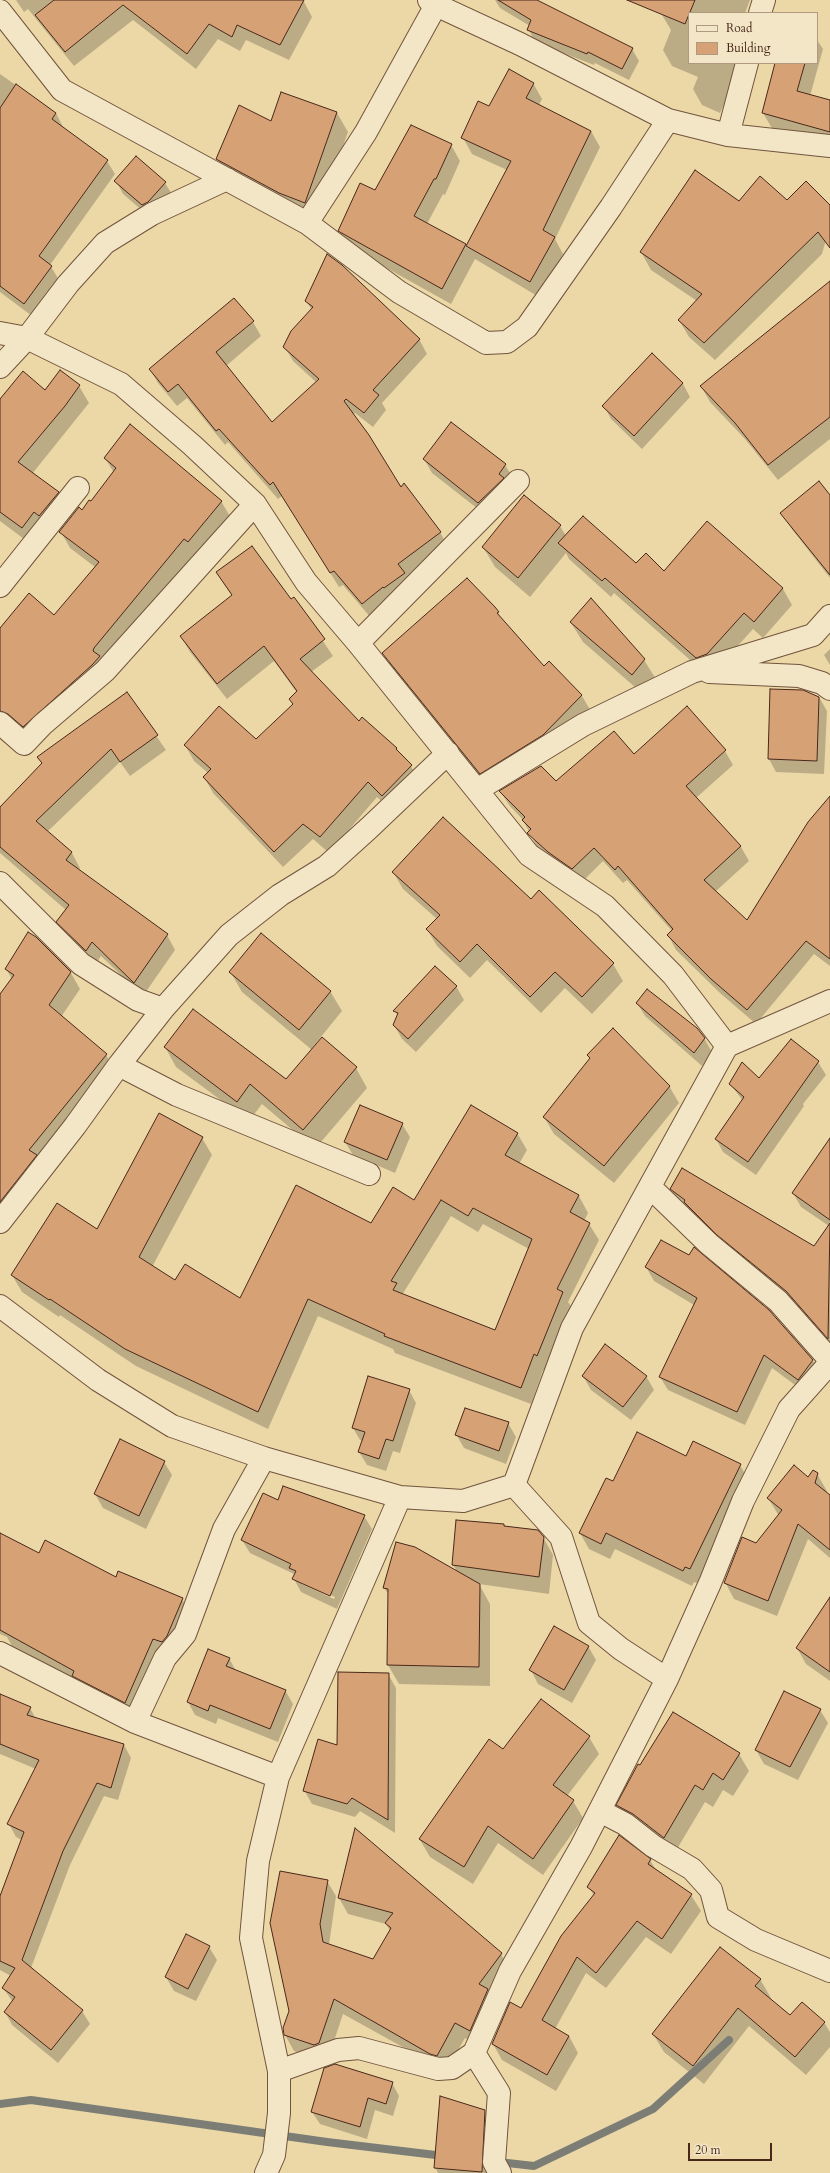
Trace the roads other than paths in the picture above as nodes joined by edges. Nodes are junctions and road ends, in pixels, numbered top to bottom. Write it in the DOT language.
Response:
graph roads {
  1 [pos="764,0"];
  2 [pos="433,3"];
  3 [pos="0,11"];
  4 [pos="760,12"];
  5 [pos="747,64"];
  6 [pos="668,120"];
  7 [pos="728,135"];
  8 [pos="830,146"];
  9 [pos="227,179"];
  10 [pos="307,223"];
  11 [pos="0,333"];
  12 [pos="27,338"];
  13 [pos="0,367"];
  14 [pos="518,481"];
  15 [pos="78,488"];
  16 [pos="255,504"];
  17 [pos="0,586"];
  18 [pos="830,616"];
  19 [pos="358,643"];
  20 [pos="692,672"];
  21 [pos="830,689"];
  22 [pos="0,723"];
  23 [pos="448,753"];
  24 [pos="477,790"];
  25 [pos="0,883"];
  26 [pos="830,1001"];
  27 [pos="163,1009"];
  28 [pos="727,1046"];
  29 [pos="119,1065"];
  30 [pos="369,1174"];
  31 [pos="650,1187"];
  32 [pos="0,1222"];
  33 [pos="0,1306"];
  34 [pos="830,1360"];
  35 [pos="830,1363"];
  36 [pos="264,1458"];
  37 [pos="514,1485"];
  38 [pos="400,1496"];
  39 [pos="0,1653"];
  40 [pos="667,1679"];
  41 [pos="135,1722"];
  42 [pos="278,1777"];
  43 [pos="600,1811"];
  44 [pos="830,1971"];
  45 [pos="474,2053"];
  46 [pos="278,2071"];
  47 [pos="266,2173"];
  48 [pos="500,2173"];
  1 -- 4 [label="street"];
  2 -- 6 [label="street"];
  2 -- 10 [label="street"];
  3 -- 9 [label="street"];
  5 -- 7 [label="street"];
  6 -- 7 [label="street"];
  6 -- 10 [label="street"];
  7 -- 8 [label="street"];
  9 -- 10 [label="street"];
  9 -- 12 [label="street"];
  11 -- 12 [label="street"];
  12 -- 13 [label="street"];
  12 -- 16 [label="street"];
  14 -- 19 [label="street"];
  15 -- 17 [label="street"];
  16 -- 19 [label="street"];
  16 -- 22 [label="street"];
  18 -- 20 [label="street"];
  19 -- 23 [label="street"];
  20 -- 21 [label="street"];
  20 -- 24 [label="street"];
  23 -- 24 [label="street"];
  23 -- 27 [label="street"];
  24 -- 28 [label="street"];
  25 -- 27 [label="street"];
  26 -- 28 [label="street"];
  27 -- 29 [label="street"];
  28 -- 31 [label="street"];
  29 -- 30 [label="street"];
  29 -- 32 [label="street"];
  31 -- 34 [label="street"];
  31 -- 37 [label="street"];
  33 -- 36 [label="street"];
  35 -- 40 [label="street"];
  36 -- 38 [label="street"];
  36 -- 41 [label="street"];
  37 -- 38 [label="street"];
  37 -- 40 [label="street"];
  38 -- 42 [label="street"];
  39 -- 41 [label="street"];
  40 -- 43 [label="street"];
  41 -- 42 [label="street"];
  42 -- 46 [label="street"];
  43 -- 44 [label="street"];
  43 -- 45 [label="street"];
  45 -- 46 [label="street"];
  45 -- 48 [label="street"];
  46 -- 47 [label="street"];
}
